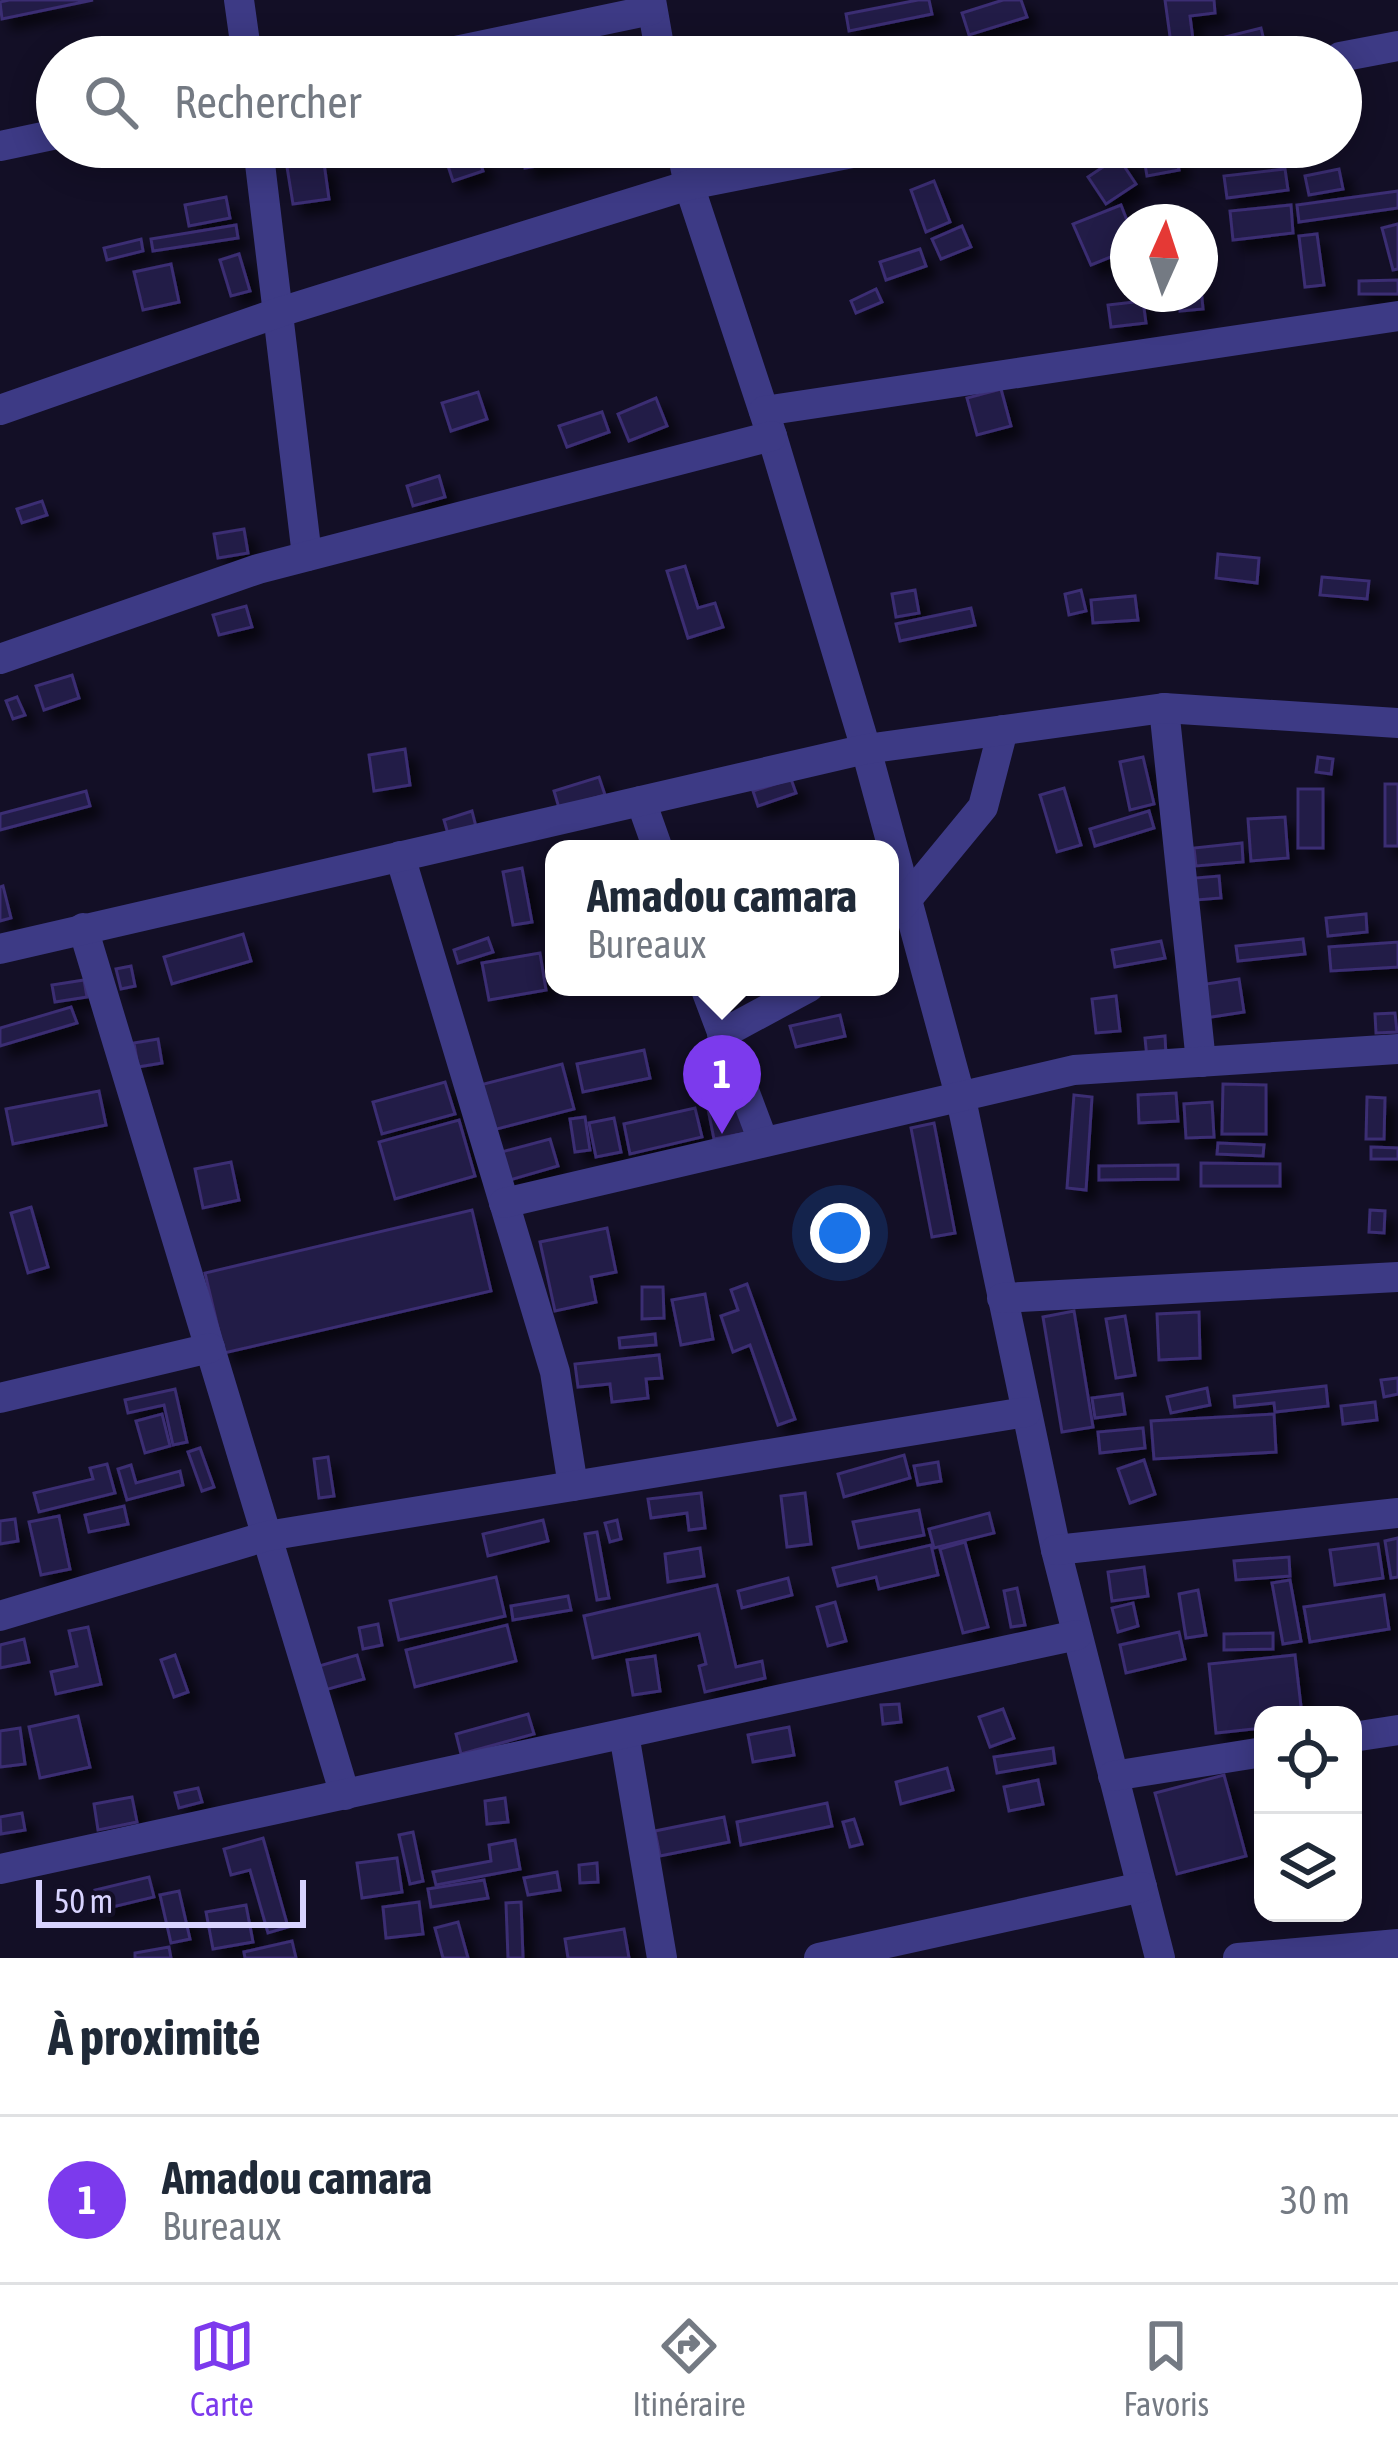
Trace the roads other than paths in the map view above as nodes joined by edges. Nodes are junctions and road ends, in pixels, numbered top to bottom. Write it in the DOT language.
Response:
graph roads {
  1 [pos="239,0"];
  2 [pos="651,5"];
  3 [pos="244,36"];
  4 [pos="517,36"];
  5 [pos="657,36"];
  6 [pos="1398,46"];
  7 [pos="1362,53"];
  8 [pos="36,138"];
  9 [pos="0,146"];
  10 [pos="261,168"];
  11 [pos="685,168"];
  12 [pos="776,168"];
  13 [pos="689,185"];
  14 [pos="280,313"];
  15 [pos="1398,316"];
  16 [pos="0,410"];
  17 [pos="768,424"];
  18 [pos="307,556"];
  19 [pos="0,659"];
  20 [pos="1164,708"];
  21 [pos="1398,723"];
  22 [pos="1004,730"];
  23 [pos="866,749"];
  24 [pos="641,801"];
  25 [pos="655,840"];
  26 [pos="885,840"];
  27 [pos="400,856"];
  28 [pos="899,909"];
  29 [pos="83,928"];
  30 [pos="0,949"];
  31 [pos="708,996"];
  32 [pos="792,996"];
  33 [pos="722,1034"];
  34 [pos="1398,1049"];
  35 [pos="1201,1062"];
  36 [pos="961,1099"];
  37 [pos="763,1141"];
  38 [pos="504,1203"];
  39 [pos="1398,1277"];
  40 [pos="1002,1298"];
  41 [pos="210,1348"];
  42 [pos="0,1398"];
  43 [pos="1026,1412"];
  44 [pos="573,1486"];
  45 [pos="1398,1513"];
  46 [pos="267,1536"];
  47 [pos="1056,1550"];
  48 [pos="0,1616"];
  49 [pos="1078,1635"];
  50 [pos="1398,1730"];
  51 [pos="623,1734"];
  52 [pos="1362,1736"];
  53 [pos="1254,1753"];
  54 [pos="1114,1776"];
  55 [pos="345,1795"];
  56 [pos="0,1869"];
  57 [pos="1142,1887"];
  58 [pos="1398,1944"];
  59 [pos="662,1958"];
  60 [pos="819,1958"];
  61 [pos="1160,1958"];
  62 [pos="1238,1958"];
  1 -- 3 [label="street"];
  2 -- 4 [label="street"];
  2 -- 5 [label="street"];
  6 -- 7 [label="street"];
  8 -- 9 [label="street"];
  10 -- 14 [label="street"];
  11 -- 13 [label="street"];
  12 -- 13 [label="street"];
  13 -- 14 [label="street"];
  13 -- 17 [label="street"];
  14 -- 16 [label="street"];
  14 -- 18 [label="street"];
  15 -- 17 [label="street"];
  17 -- 18 [label="street"];
  17 -- 23 [label="street"];
  18 -- 19 [label="street"];
  20 -- 21 [label="street"];
  20 -- 22 [label="street"];
  20 -- 35 [label="street"];
  22 -- 23 [label="street"];
  22 -- 28 [label="street"];
  23 -- 24 [label="street"];
  23 -- 26 [label="street"];
  24 -- 25 [label="street"];
  24 -- 27 [label="street"];
  27 -- 29 [label="street"];
  27 -- 38 [label="street"];
  28 -- 36 [label="street"];
  29 -- 30 [label="street"];
  29 -- 41 [label="street"];
  31 -- 33 [label="street"];
  32 -- 33 [label="street"];
  33 -- 37 [label="street"];
  34 -- 35 [label="street"];
  35 -- 36 [label="street"];
  36 -- 37 [label="street"];
  36 -- 40 [label="street"];
  37 -- 38 [label="street"];
  38 -- 44 [label="street"];
  39 -- 40 [label="street"];
  40 -- 43 [label="street"];
  41 -- 42 [label="street"];
  41 -- 46 [label="street"];
  43 -- 44 [label="street"];
  43 -- 47 [label="street"];
  44 -- 46 [label="street"];
  45 -- 47 [label="street"];
  46 -- 48 [label="street"];
  46 -- 55 [label="street"];
  47 -- 49 [label="street"];
  49 -- 51 [label="street"];
  49 -- 54 [label="street"];
  50 -- 52 [label="street"];
  51 -- 55 [label="street"];
  51 -- 59 [label="street"];
  53 -- 54 [label="street"];
  54 -- 57 [label="street"];
  55 -- 56 [label="street"];
  57 -- 60 [label="street"];
  57 -- 61 [label="street"];
  58 -- 62 [label="street"];
}
